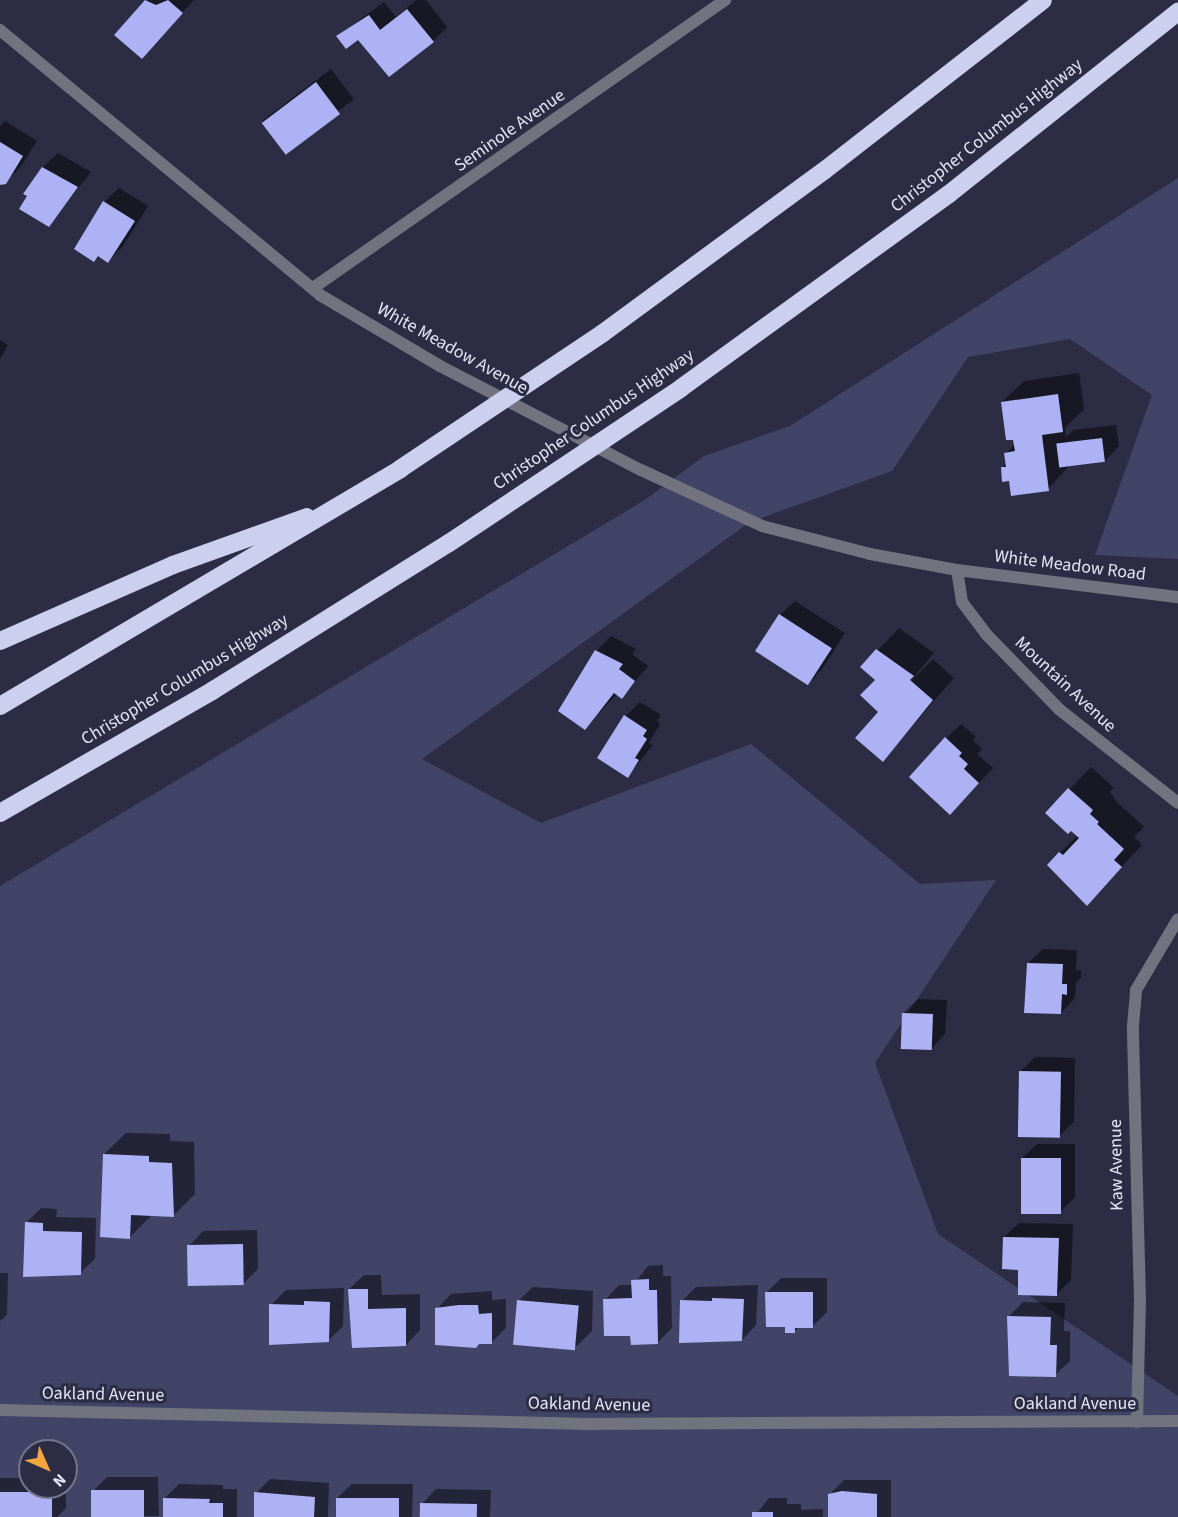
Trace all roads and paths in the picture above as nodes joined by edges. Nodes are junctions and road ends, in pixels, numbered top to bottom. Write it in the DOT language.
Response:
graph roads {
  1 [pos="725,0"];
  2 [pos="1043,0"];
  3 [pos="1178,12"];
  4 [pos="0,30"];
  5 [pos="313,288"];
  6 [pos="348,502"];
  7 [pos="957,570"];
  8 [pos="1178,597"];
  9 [pos="0,641"];
  10 [pos="0,706"];
  11 [pos="54,783"];
  12 [pos="1178,802"];
  13 [pos="0,813"];
  14 [pos="0,822"];
  15 [pos="1178,919"];
  16 [pos="0,1410"];
  17 [pos="1137,1422"];
  18 [pos="1178,1422"];
  1 -- 5 [label="street, Seminole Avenue"];
  2 -- 6 [label="highway, bridge"];
  3 -- 11 [label="highway, Christopher Columbus Highway, bridge"];
  4 -- 5 [label="street, White Meadow Avenue"];
  5 -- 7 [label="street, White Meadow Avenue"];
  6 -- 9 [label="highway"];
  6 -- 10 [label="highway"];
  7 -- 8 [label="street, White Meadow Road"];
  7 -- 12 [label="street, Mountain Avenue"];
  11 -- 13 [label="highway, Christopher Columbus Highway"];
  11 -- 14 [label="highway"];
  15 -- 17 [label="street, Kaw Avenue"];
  16 -- 17 [label="street, Oakland Avenue"];
  17 -- 18 [label="street, Oakland Avenue"];
}
